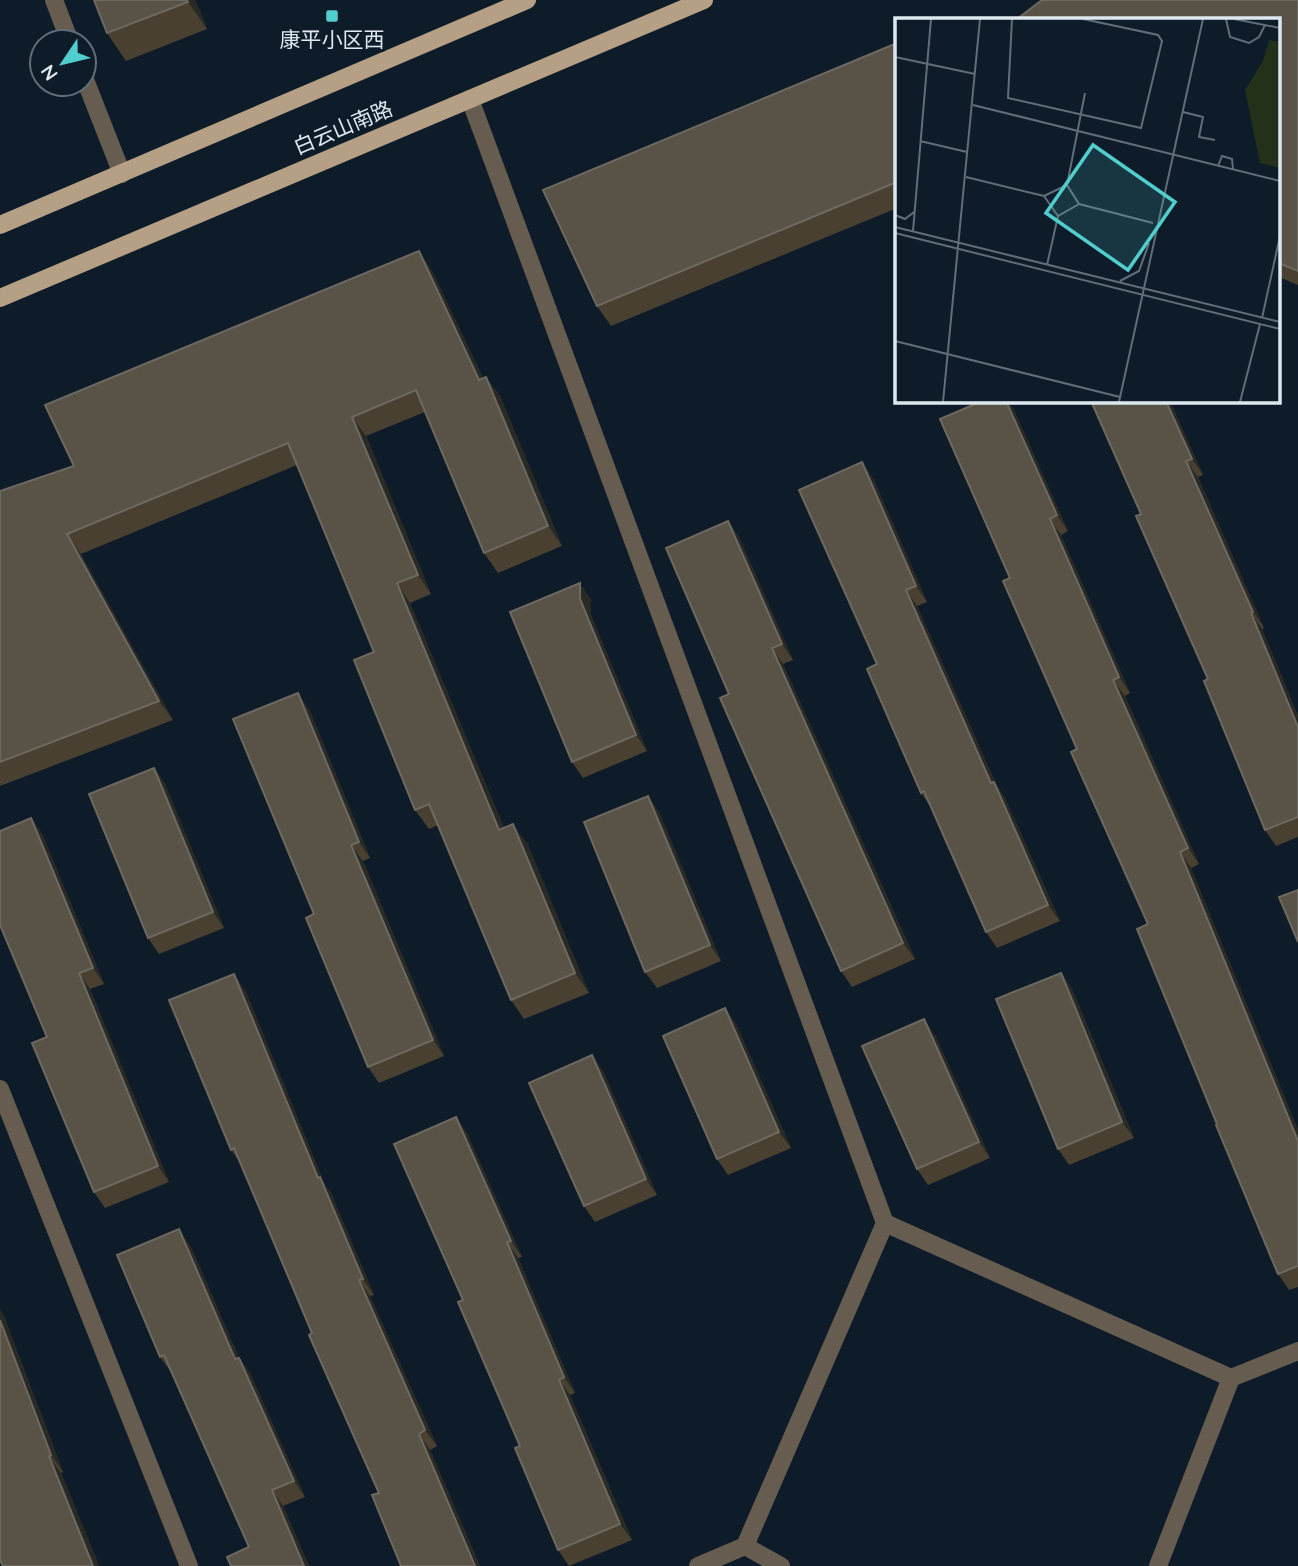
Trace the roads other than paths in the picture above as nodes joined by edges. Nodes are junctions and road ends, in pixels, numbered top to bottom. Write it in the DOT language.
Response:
graph roads {
  1 [pos="54,0"];
  2 [pos="527,0"];
  3 [pos="704,0"];
  4 [pos="65,28"];
  5 [pos="92,98"];
  6 [pos="471,99"];
  7 [pos="122,174"];
  8 [pos="0,225"];
  9 [pos="0,298"];
  10 [pos="0,1090"];
  11 [pos="885,1223"];
  12 [pos="1298,1351"];
  13 [pos="1231,1378"];
  14 [pos="745,1546"];
  15 [pos="189,1566"];
  16 [pos="698,1566"];
  17 [pos="781,1566"];
  18 [pos="1158,1566"];
  1 -- 4 [label="street"];
  2 -- 7 [label="main road"];
  3 -- 6 [label="main road, 白云山南路"];
  5 -- 7 [label="street"];
  6 -- 9 [label="main road, 白云山南路"];
  6 -- 11 [label="street"];
  7 -- 8 [label="main road"];
  10 -- 15 [label="street"];
  11 -- 13 [label="street"];
  11 -- 14 [label="street"];
  12 -- 13 [label="street"];
  13 -- 18 [label="street"];
  14 -- 16 [label="street"];
  14 -- 17 [label="street"];
}
